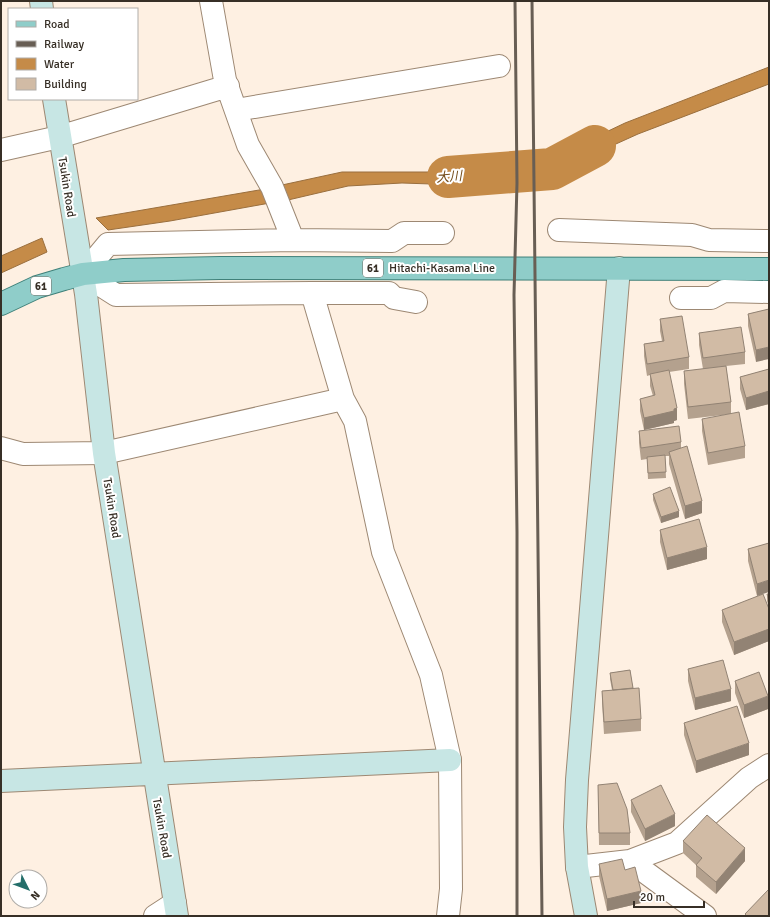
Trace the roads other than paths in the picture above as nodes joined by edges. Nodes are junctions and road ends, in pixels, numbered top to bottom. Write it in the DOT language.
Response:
graph roads {
  1 [pos="211,1"];
  2 [pos="499,66"];
  3 [pos="228,86"];
  4 [pos="54,100"];
  5 [pos="236,110"];
  6 [pos="59,137"];
  7 [pos="1,150"];
  8 [pos="559,230"];
  9 [pos="443,233"];
  10 [pos="293,240"];
  11 [pos="769,241"];
  12 [pos="619,268"];
  13 [pos="769,268"];
  14 [pos="83,274"];
  15 [pos="769,292"];
  16 [pos="312,293"];
  17 [pos="681,298"];
  18 [pos="416,302"];
  19 [pos="1,304"];
  20 [pos="344,400"];
  21 [pos="1,448"];
  22 [pos="104,453"];
  23 [pos="450,760"];
  24 [pos="769,764"];
  25 [pos="153,775"];
  26 [pos="1,781"];
  27 [pos="630,862"];
  28 [pos="577,868"];
  29 [pos="176,910"];
  30 [pos="155,916"];
  31 [pos="448,916"];
  32 [pos="586,916"];
  33 [pos="705,916"];
  1 -- 3 [label="street"];
  2 -- 5 [label="street"];
  3 -- 5 [label="street"];
  3 -- 6 [label="street"];
  4 -- 6 [label="street, Tsukin Road"];
  5 -- 10 [label="street"];
  6 -- 7 [label="street"];
  6 -- 14 [label="street, Tsukin Road"];
  8 -- 11 [label="street"];
  9 -- 10 [label="street"];
  10 -- 14 [label="street"];
  12 -- 13 [label="main road, Hitachi-Kasama Line / 61"];
  12 -- 14 [label="main road, Hitachi-Kasama Line / 61"];
  12 -- 28 [label="street"];
  14 -- 16 [label="street"];
  14 -- 19 [label="main road, Hitachi-Kasama Line / 61"];
  14 -- 22 [label="street, Tsukin Road"];
  15 -- 17 [label="street"];
  16 -- 18 [label="street"];
  16 -- 20 [label="street"];
  20 -- 22 [label="street"];
  20 -- 23 [label="street"];
  21 -- 22 [label="street"];
  22 -- 25 [label="street, Tsukin Road"];
  23 -- 25 [label="street"];
  23 -- 31 [label="street"];
  24 -- 27 [label="street"];
  25 -- 26 [label="street"];
  25 -- 29 [label="street, Tsukin Road"];
  27 -- 28 [label="street"];
  27 -- 33 [label="street"];
  28 -- 32 [label="street"];
  29 -- 30 [label="street"];
}
